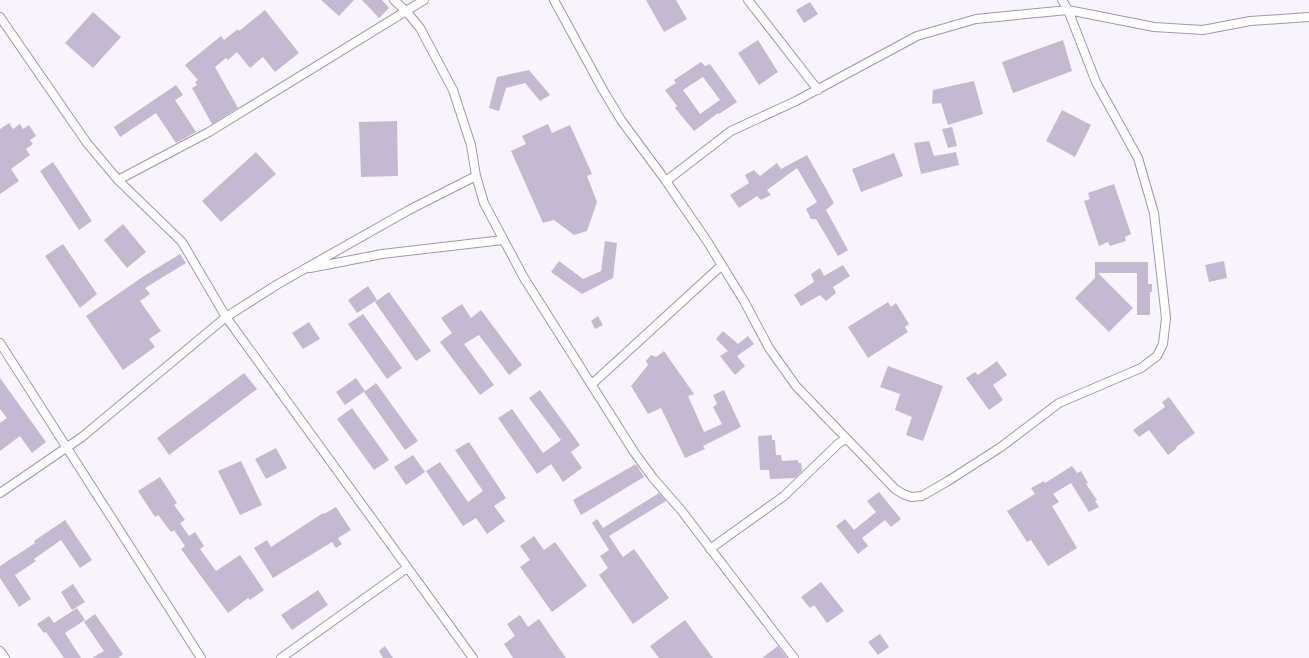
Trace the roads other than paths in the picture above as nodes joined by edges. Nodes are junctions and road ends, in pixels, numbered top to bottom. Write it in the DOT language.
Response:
graph roads {
  1 [pos="394,0"];
  2 [pos="424,0"];
  3 [pos="554,0"];
  4 [pos="748,0"];
  5 [pos="1062,0"];
  6 [pos="1068,10"];
  7 [pos="406,11"];
  8 [pos="0,17"];
  9 [pos="1309,17"];
  10 [pos="818,90"];
  11 [pos="476,176"];
  12 [pos="118,180"];
  13 [pos="666,181"];
  14 [pos="503,240"];
  15 [pos="722,265"];
  16 [pos="303,269"];
  17 [pos="226,317"];
  18 [pos="0,343"];
  19 [pos="592,384"];
  20 [pos="846,439"];
  21 [pos="66,448"];
  22 [pos="0,493"];
  23 [pos="710,549"];
  24 [pos="407,568"];
  25 [pos="0,651"];
  26 [pos="5,658"];
  27 [pos="201,658"];
  28 [pos="281,658"];
  29 [pos="473,658"];
  30 [pos="794,658"];
  1 -- 7 [label="street"];
  2 -- 7 [label="street"];
  3 -- 13 [label="street"];
  4 -- 10 [label="street"];
  5 -- 6 [label="street"];
  6 -- 9 [label="street"];
  6 -- 10 [label="street"];
  6 -- 20 [label="street"];
  7 -- 11 [label="street"];
  7 -- 12 [label="street"];
  8 -- 12 [label="street"];
  10 -- 13 [label="street"];
  11 -- 14 [label="street"];
  11 -- 16 [label="street"];
  12 -- 17 [label="street"];
  13 -- 15 [label="street"];
  14 -- 16 [label="street"];
  14 -- 19 [label="street"];
  15 -- 19 [label="street"];
  15 -- 20 [label="street"];
  16 -- 17 [label="street"];
  17 -- 21 [label="street"];
  17 -- 24 [label="street"];
  18 -- 21 [label="street"];
  19 -- 23 [label="street"];
  20 -- 23 [label="street"];
  21 -- 22 [label="street"];
  21 -- 27 [label="street"];
  23 -- 30 [label="street"];
  24 -- 28 [label="street"];
  24 -- 29 [label="street"];
  25 -- 26 [label="street"];
}
